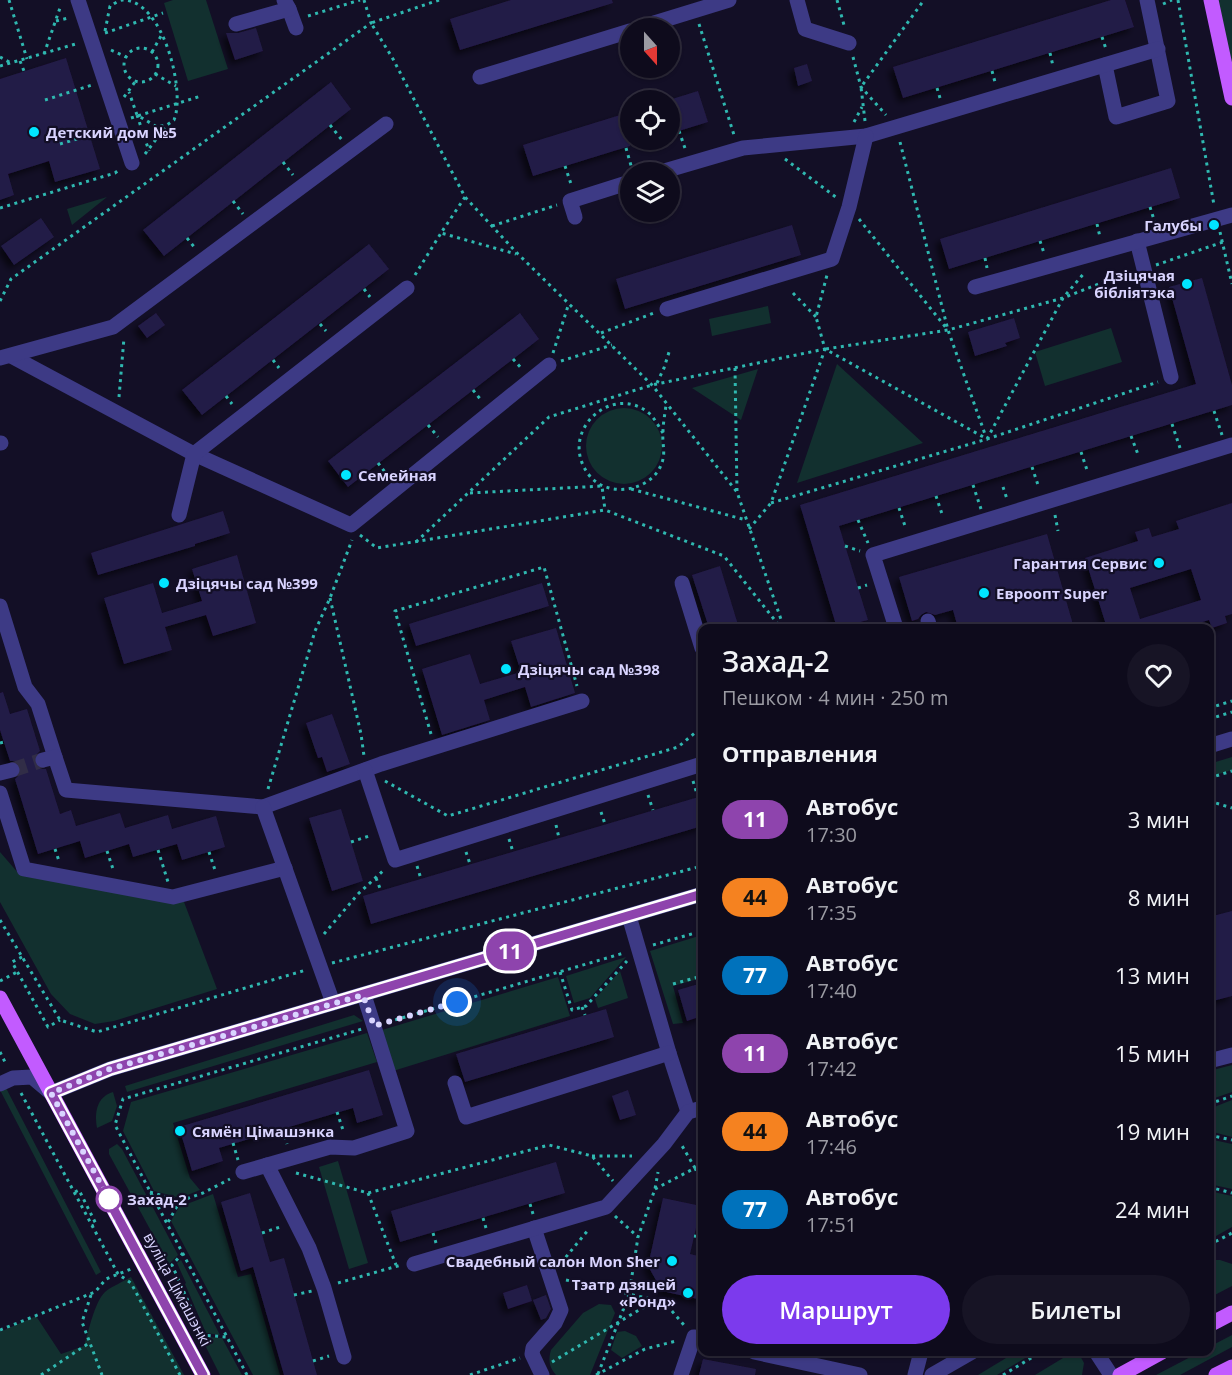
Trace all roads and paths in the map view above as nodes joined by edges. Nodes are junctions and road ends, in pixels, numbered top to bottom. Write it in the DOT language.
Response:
graph roads {
  1 [pos="9,0"];
  2 [pos="78,0"];
  3 [pos="111,0"];
  4 [pos="144,0"];
  5 [pos="362,0"];
  6 [pos="439,0"];
  7 [pos="729,0"];
  8 [pos="797,0"];
  9 [pos="837,0"];
  10 [pos="924,0"];
  11 [pos="1147,0"];
  12 [pos="1178,0"];
  13 [pos="1211,0"];
  14 [pos="61,5"];
  15 [pos="140,5"];
  16 [pos="110,6"];
  17 [pos="694,11"];
  18 [pos="163,13"];
  19 [pos="291,14"];
  20 [pos="152,17"];
  21 [pos="72,18"];
  22 [pos="671,18"];
  23 [pos="56,21"];
  24 [pos="371,22"];
  25 [pos="236,24"];
  26 [pos="620,34"];
  27 [pos="98,36"];
  28 [pos="162,36"];
  29 [pos="849,44"];
  30 [pos="1158,49"];
  31 [pos="152,52"];
  32 [pos="44,54"];
  33 [pos="0,57"];
  34 [pos="27,59"];
  35 [pos="20,61"];
  36 [pos="11,63"];
  37 [pos="1105,65"];
  38 [pos="0,66"];
  39 [pos="24,71"];
  40 [pos="155,74"];
  41 [pos="480,77"];
  42 [pos="100,83"];
  43 [pos="177,86"];
  44 [pos="861,87"];
  45 [pos="129,92"];
  46 [pos="201,96"];
  47 [pos="1232,98"];
  48 [pos="45,100"];
  49 [pos="178,103"];
  50 [pos="137,115"];
  51 [pos="386,124"];
  52 [pos="117,125"];
  53 [pos="168,125"];
  54 [pos="895,126"];
  55 [pos="680,131"];
  56 [pos="866,136"];
  57 [pos="60,144"];
  58 [pos="737,144"];
  59 [pos="765,146"];
  60 [pos="149,151"];
  61 [pos="128,164"];
  62 [pos="690,164"];
  63 [pos="565,166"];
  64 [pos="680,167"];
  65 [pos="620,185"];
  66 [pos="465,197"];
  67 [pos="573,200"];
  68 [pos="849,207"];
  69 [pos="0,208"];
  70 [pos="575,217"];
  71 [pos="1224,217"];
  72 [pos="492,226"];
  73 [pos="441,233"];
  74 [pos="1137,241"];
  75 [pos="1223,242"];
  76 [pos="1103,251"];
  77 [pos="518,254"];
  78 [pos="832,259"];
  79 [pos="1136,271"];
  80 [pos="1232,284"];
  81 [pos="975,287"];
  82 [pos="406,288"];
  83 [pos="793,293"];
  84 [pos="1063,298"];
  85 [pos="0,302"];
  86 [pos="568,303"];
  87 [pos="667,309"];
  88 [pos="816,317"];
  89 [pos="126,318"];
  90 [pos="948,330"];
  91 [pos="600,333"];
  92 [pos="612,345"];
  93 [pos="670,349"];
  94 [pos="825,349"];
  95 [pos="6,357"];
  96 [pos="549,364"];
  97 [pos="735,368"];
  98 [pos="1171,377"];
  99 [pos="657,384"];
  100 [pos="652,385"];
  101 [pos="605,400"];
  102 [pos="666,403"];
  103 [pos="600,409"];
  104 [pos="1214,411"];
  105 [pos="118,413"];
  106 [pos="1172,424"];
  107 [pos="663,433"];
  108 [pos="1131,436"];
  109 [pos="987,439"];
  110 [pos="1229,446"];
  111 [pos="1081,452"];
  112 [pos="194,454"];
  113 [pos="1185,460"];
  114 [pos="1032,467"];
  115 [pos="1144,472"];
  116 [pos="973,485"];
  117 [pos="602,486"];
  118 [pos="629,488"];
  119 [pos="1094,488"];
  120 [pos="737,492"];
  121 [pos="468,493"];
  122 [pos="936,496"];
  123 [pos="771,503"];
  124 [pos="1044,503"];
  125 [pos="899,508"];
  126 [pos="605,510"];
  127 [pos="178,515"];
  128 [pos="746,520"];
  129 [pos="858,520"];
  130 [pos="985,521"];
  131 [pos="748,529"];
  132 [pos="948,532"];
  133 [pos="416,542"];
  134 [pos="912,544"];
  135 [pos="873,555"];
  136 [pos="682,584"];
  137 [pos="0,606"];
  138 [pos="779,624"];
  139 [pos="781,624"];
  140 [pos="895,624"];
  141 [pos="698,635"];
  142 [pos="582,701"];
  143 [pos="1232,701"];
  144 [pos="1214,706"];
  145 [pos="1232,712"];
  146 [pos="1214,717"];
  147 [pos="1232,739"];
  148 [pos="1214,744"];
  149 [pos="435,747"];
  150 [pos="698,765"];
  151 [pos="366,770"];
  152 [pos="1232,771"];
  153 [pos="1214,776"];
  154 [pos="0,794"];
  155 [pos="1214,803"];
  156 [pos="263,807"];
  157 [pos="1232,808"];
  158 [pos="386,831"];
  159 [pos="351,842"];
  160 [pos="158,850"];
  161 [pos="209,852"];
  162 [pos="395,860"];
  163 [pos="285,868"];
  164 [pos="376,878"];
  165 [pos="220,885"];
  166 [pos="381,891"];
  167 [pos="698,895"];
  168 [pos="174,897"];
  169 [pos="629,916"];
  170 [pos="698,932"];
  171 [pos="313,948"];
  172 [pos="638,949"];
  173 [pos="22,957"];
  174 [pos="17,972"];
  175 [pos="560,972"];
  176 [pos="698,977"];
  177 [pos="0,981"];
  178 [pos="674,984"];
  179 [pos="363,995"];
  180 [pos="0,998"];
  181 [pos="333,1003"];
  182 [pos="582,1007"];
  183 [pos="585,1015"];
  184 [pos="60,1020"];
  185 [pos="374,1026"];
  186 [pos="0,1052"];
  187 [pos="669,1053"];
  188 [pos="1232,1055"];
  189 [pos="1214,1060"];
  190 [pos="9,1071"];
  191 [pos="455,1083"];
  192 [pos="0,1084"];
  193 [pos="17,1086"];
  194 [pos="51,1093"];
  195 [pos="1232,1096"];
  196 [pos="1214,1102"];
  197 [pos="695,1110"];
  198 [pos="338,1112"];
  199 [pos="1214,1136"];
  200 [pos="669,1138"];
  201 [pos="1232,1140"];
  202 [pos="349,1148"];
  203 [pos="592,1156"];
  204 [pos="653,1156"];
  205 [pos="267,1166"];
  206 [pos="695,1168"];
  207 [pos="243,1172"];
  208 [pos="698,1175"];
  209 [pos="1214,1188"];
  210 [pos="655,1189"];
  211 [pos="622,1191"];
  212 [pos="150,1192"];
  213 [pos="1232,1192"];
  214 [pos="368,1193"];
  215 [pos="180,1201"];
  216 [pos="606,1208"];
  217 [pos="296,1222"];
  218 [pos="167,1224"];
  219 [pos="534,1228"];
  220 [pos="262,1233"];
  221 [pos="1232,1233"];
  222 [pos="694,1236"];
  223 [pos="698,1236"];
  224 [pos="638,1237"];
  225 [pos="1214,1242"];
  226 [pos="183,1254"];
  227 [pos="144,1263"];
  228 [pos="414,1264"];
  229 [pos="118,1274"];
  230 [pos="550,1276"];
  231 [pos="324,1288"];
  232 [pos="95,1292"];
  233 [pos="629,1295"];
  234 [pos="654,1301"];
  235 [pos="1232,1312"];
  236 [pos="620,1322"];
  237 [pos="1214,1322"];
  238 [pos="0,1330"];
  239 [pos="227,1337"];
  240 [pos="698,1337"];
  241 [pos="89,1344"];
  242 [pos="532,1354"];
  243 [pos="773,1356"];
  244 [pos="920,1356"];
  245 [pos="965,1356"];
  246 [pos="1035,1356"];
  247 [pos="1099,1356"];
  248 [pos="1155,1356"];
  249 [pos="344,1357"];
  250 [pos="1232,1367"];
  251 [pos="541,1372"];
  252 [pos="41,1375"];
  253 [pos="102,1375"];
  254 [pos="180,1375"];
  255 [pos="203,1375"];
  256 [pos="247,1375"];
  257 [pos="470,1375"];
  258 [pos="597,1375"];
  259 [pos="681,1375"];
  260 [pos="860,1375"];
  261 [pos="915,1375"];
  262 [pos="932,1375"];
  263 [pos="1004,1375"];
  264 [pos="1111,1375"];
  265 [pos="1120,1375"];
  266 [pos="1216,1375"];
  1 -- 34 [label="path"];
  2 -- 27 [label="street"];
  3 -- 16 [label="path"];
  4 -- 15 [label="path"];
  5 -- 19 [label="path"];
  5 -- 24 [label="path"];
  6 -- 24 [label="path"];
  7 -- 17 [label="street"];
  8 -- 29 [label="street"];
  9 -- 29 [label="path"];
  10 -- 44 [label="path"];
  11 -- 30 [label="street"];
  12 -- 71 [label="path"];
  13 -- 47 [label="main road"];
  14 -- 23 [label="path"];
  15 -- 16 [label="path"];
  15 -- 20 [label="path"];
  16 -- 27 [label="path"];
  17 -- 22 [label="street"];
  17 -- 58 [label="path"];
  18 -- 20 [label="path"];
  19 -- 25 [label="street"];
  20 -- 27 [label="path"];
  20 -- 28 [label="path"];
  21 -- 23 [label="path"];
  23 -- 32 [label="path"];
  24 -- 66 [label="path"];
  24 -- 85 [label="path"];
  26 -- 41 [label="street"];
  27 -- 32 [label="path"];
  27 -- 52 [label="street"];
  28 -- 31 [label="path"];
  28 -- 43 [label="path"];
  29 -- 44 [label="path"];
  30 -- 37 [label="street"];
  30 -- 37 [label="street"];
  31 -- 40 [label="path"];
  31 -- 40 [label="path"];
  32 -- 34 [label="path"];
  33 -- 36 [label="path"];
  34 -- 35 [label="path"];
  35 -- 36 [label="path"];
  35 -- 39 [label="path"];
  36 -- 38 [label="path"];
  37 -- 54 [label="street"];
  40 -- 43 [label="path"];
  42 -- 48 [label="path"];
  43 -- 49 [label="path"];
  44 -- 54 [label="path"];
  44 -- 56 [label="path"];
  45 -- 50 [label="path"];
  46 -- 49 [label="path"];
  49 -- 50 [label="path"];
  49 -- 53 [label="path"];
  50 -- 52 [label="path"];
  50 -- 53 [label="path"];
  50 -- 60 [label="path"];
  51 -- 89 [label="street"];
  52 -- 57 [label="path"];
  52 -- 61 [label="street"];
  53 -- 60 [label="path"];
  54 -- 56 [label="street"];
  54 -- 90 [label="path"];
  55 -- 62 [label="path"];
  56 -- 59 [label="street"];
  56 -- 68 [label="street"];
  59 -- 62 [label="street"];
  59 -- 68 [label="path"];
  60 -- 61 [label="path"];
  61 -- 69 [label="path"];
  62 -- 64 [label="street"];
  63 -- 67 [label="path"];
  65 -- 67 [label="street"];
  66 -- 72 [label="path"];
  66 -- 73 [label="path"];
  67 -- 70 [label="street"];
  67 -- 72 [label="path"];
  68 -- 78 [label="street"];
  68 -- 90 [label="path"];
  71 -- 74 [label="street"];
  71 -- 75 [label="path"];
  72 -- 77 [label="path"];
  73 -- 77 [label="path"];
  73 -- 82 [label="path"];
  74 -- 76 [label="street"];
  74 -- 79 [label="street"];
  74 -- 79 [label="path"];
  75 -- 79 [label="path"];
  75 -- 80 [label="path"];
  76 -- 81 [label="street"];
  76 -- 84 [label="path"];
  77 -- 86 [label="path"];
  78 -- 87 [label="street"];
  78 -- 88 [label="path"];
  79 -- 84 [label="path"];
  79 -- 98 [label="street"];
  82 -- 112 [label="street"];
  83 -- 88 [label="path"];
  84 -- 90 [label="path"];
  84 -- 109 [label="path"];
  86 -- 91 [label="path"];
  86 -- 96 [label="path"];
  87 -- 91 [label="path"];
  88 -- 94 [label="path"];
  89 -- 95 [label="street"];
  89 -- 105 [label="path"];
  90 -- 94 [label="path"];
  90 -- 109 [label="path"];
  91 -- 92 [label="path"];
  92 -- 96 [label="path"];
  92 -- 100 [label="path"];
  93 -- 99 [label="path"];
  94 -- 97 [label="path"];
  94 -- 109 [label="path"];
  94 -- 123 [label="path"];
  95 -- 105 [label="street"];
  96 -- 112 [label="street"];
  97 -- 99 [label="path"];
  97 -- 120 [label="path"];
  98 -- 109 [label="path"];
  99 -- 100 [label="path"];
  100 -- 101 [label="path"];
  100 -- 102 [label="path"];
  101 -- 103 [label="path"];
  101 -- 121 [label="path"];
  102 -- 107 [label="path"];
  102 -- 120 [label="path"];
  103 -- 107 [label="path"];
  103 -- 117 [label="path"];
  104 -- 110 [label="path"];
  105 -- 112 [label="street"];
  106 -- 113 [label="path"];
  107 -- 118 [label="path"];
  108 -- 115 [label="path"];
  109 -- 123 [label="path"];
  110 -- 113 [label="street"];
  111 -- 119 [label="path"];
  112 -- 127 [label="street"];
  113 -- 115 [label="street"];
  114 -- 124 [label="path"];
  115 -- 119 [label="street"];
  116 -- 130 [label="path"];
  117 -- 118 [label="path"];
  117 -- 121 [label="path"];
  117 -- 126 [label="path"];
  118 -- 128 [label="path"];
  119 -- 124 [label="street"];
  120 -- 128 [label="path"];
  121 -- 133 [label="path"];
  122 -- 132 [label="path"];
  123 -- 131 [label="path"];
  124 -- 130 [label="street"];
  125 -- 134 [label="path"];
  126 -- 133 [label="path"];
  126 -- 138 [label="path"];
  128 -- 131 [label="path"];
  129 -- 135 [label="path"];
  130 -- 132 [label="street"];
  131 -- 139 [label="path"];
  132 -- 134 [label="street"];
  133 -- 156 [label="path"];
  134 -- 135 [label="street"];
  135 -- 140 [label="street"];
  136 -- 141 [label="street"];
  137 -- 156 [label="street"];
  142 -- 149 [label="street"];
  142 -- 149 [label="path"];
  143 -- 144 [label="path"];
  145 -- 146 [label="path"];
  147 -- 148 [label="street"];
  149 -- 151 [label="street"];
  150 -- 162 [label="street"];
  151 -- 156 [label="street"];
  151 -- 158 [label="street"];
  152 -- 153 [label="path"];
  154 -- 168 [label="street"];
  155 -- 157 [label="path"];
  156 -- 163 [label="street"];
  158 -- 159 [label="path"];
  158 -- 162 [label="street"];
  160 -- 168 [label="path"];
  161 -- 165 [label="path"];
  162 -- 164 [label="path"];
  163 -- 165 [label="street"];
  163 -- 171 [label="street"];
  164 -- 166 [label="path"];
  164 -- 171 [label="path"];
  165 -- 168 [label="street"];
  167 -- 169 [label="street"];
  169 -- 172 [label="street"];
  169 -- 179 [label="street"];
  170 -- 172 [label="path"];
  171 -- 181 [label="street"];
  172 -- 175 [label="path"];
  172 -- 182 [label="path"];
  172 -- 187 [label="street"];
  173 -- 174 [label="path"];
  174 -- 177 [label="path"];
  174 -- 184 [label="path"];
  175 -- 182 [label="path"];
  175 -- 185 [label="path"];
  176 -- 178 [label="path"];
  179 -- 181 [label="street"];
  179 -- 185 [label="street"];
  180 -- 194 [label="main road, вуліца Цімашэнкі"];
  181 -- 194 [label="street"];
  182 -- 183 [label="path"];
  185 -- 202 [label="street"];
  185 -- 212 [label="path"];
  186 -- 190 [label="path"];
  187 -- 191 [label="street"];
  187 -- 197 [label="street"];
  188 -- 189 [label="street"];
  192 -- 194 [label="street"];
  193 -- 229 [label="path"];
  194 -- 227 [label="main road, вуліца Цімашэнкі"];
  195 -- 196 [label="path"];
  197 -- 200 [label="street"];
  198 -- 202 [label="path"];
  199 -- 201 [label="path"];
  200 -- 204 [label="street"];
  200 -- 206 [label="path"];
  200 -- 210 [label="path"];
  202 -- 205 [label="street"];
  203 -- 204 [label="path"];
  203 -- 211 [label="path"];
  203 -- 214 [label="path"];
  204 -- 211 [label="street"];
  205 -- 207 [label="street"];
  205 -- 214 [label="path"];
  205 -- 217 [label="street"];
  206 -- 208 [label="path"];
  206 -- 210 [label="path"];
  207 -- 215 [label="path"];
  209 -- 213 [label="path"];
  210 -- 224 [label="path"];
  211 -- 216 [label="street"];
  212 -- 215 [label="path"];
  212 -- 218 [label="path"];
  214 -- 231 [label="path"];
  215 -- 218 [label="path"];
  216 -- 219 [label="street"];
  216 -- 224 [label="path"];
  216 -- 230 [label="path"];
  217 -- 220 [label="path"];
  217 -- 231 [label="street"];
  218 -- 226 [label="path"];
  219 -- 228 [label="street"];
  219 -- 230 [label="street"];
  221 -- 225 [label="path"];
  222 -- 223 [label="path"];
  224 -- 233 [label="path"];
  226 -- 239 [label="path"];
  226 -- 239 [label="path"];
  227 -- 229 [label="path"];
  227 -- 255 [label="main road, вуліца Цімашэнкі"];
  229 -- 232 [label="path"];
  229 -- 254 [label="path"];
  230 -- 233 [label="path"];
  230 -- 242 [label="street"];
  231 -- 249 [label="street"];
  232 -- 238 [label="path"];
  232 -- 241 [label="path"];
  233 -- 234 [label="path"];
  233 -- 236 [label="path"];
  234 -- 236 [label="path"];
  234 -- 240 [label="path"];
  235 -- 237 [label="main road"];
  236 -- 251 [label="path"];
  236 -- 258 [label="path"];
  239 -- 256 [label="path"];
  240 -- 258 [label="path"];
  240 -- 259 [label="street"];
  241 -- 252 [label="path"];
  241 -- 253 [label="path"];
  242 -- 251 [label="street"];
  242 -- 257 [label="path"];
  243 -- 260 [label="street"];
  244 -- 261 [label="street"];
  245 -- 262 [label="street"];
  246 -- 263 [label="path"];
  247 -- 264 [label="street"];
  248 -- 265 [label="main road"];
  250 -- 266 [label="main road"];
}
